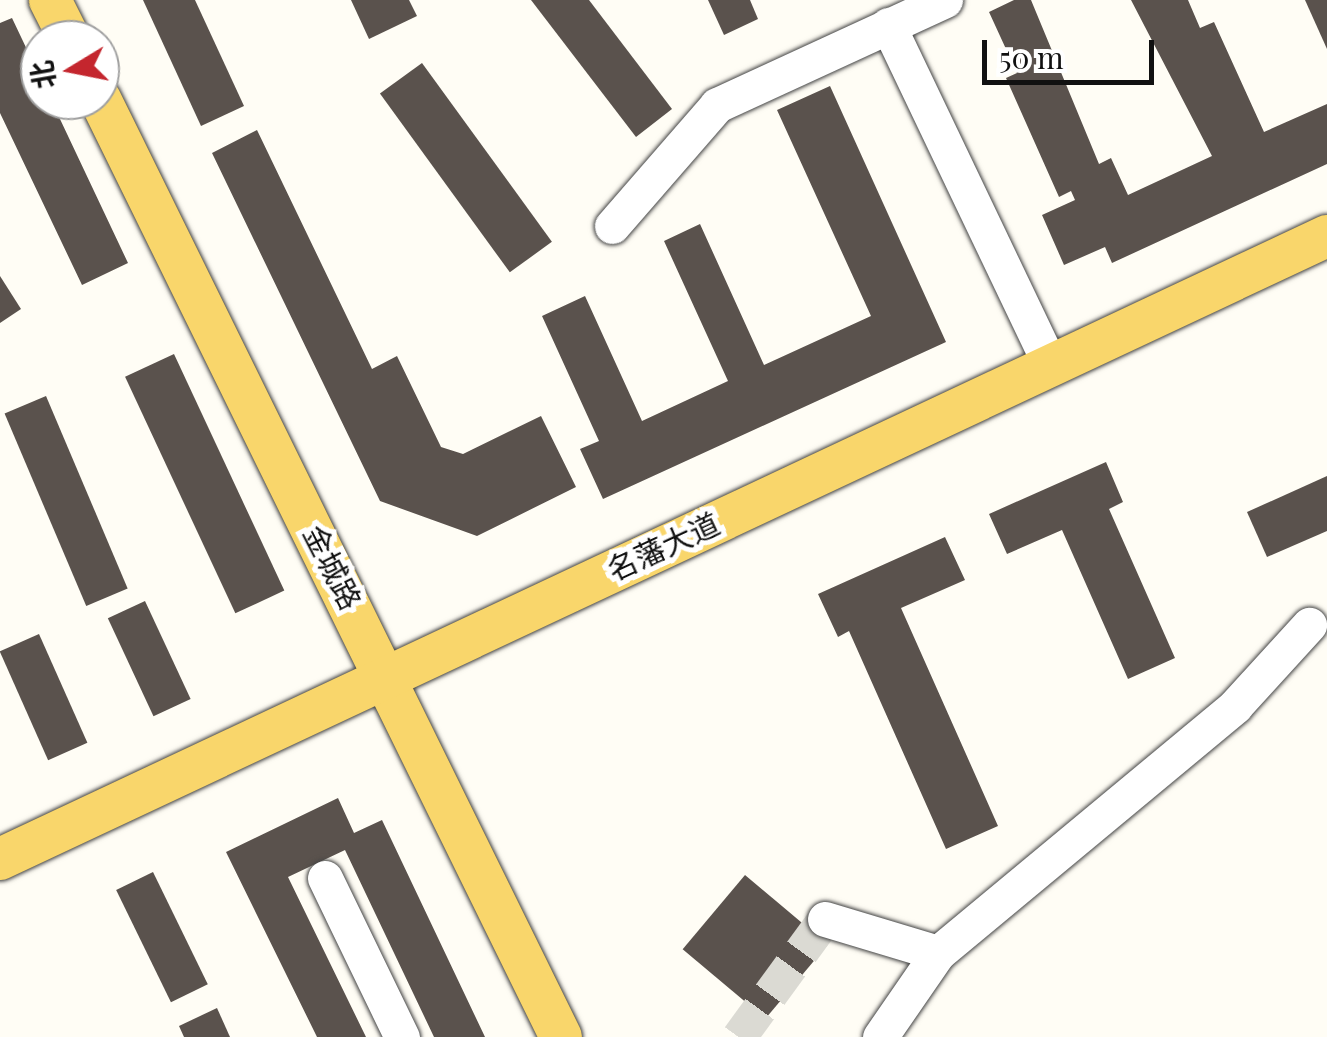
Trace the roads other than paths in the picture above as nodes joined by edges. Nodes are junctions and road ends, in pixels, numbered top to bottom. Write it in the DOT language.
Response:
graph roads {
  1 [pos="945,0"];
  2 [pos="888,25"];
  3 [pos="110,120"];
  4 [pos="612,226"];
  5 [pos="1327,236"];
  6 [pos="1050,366"];
  7 [pos="1309,625"];
  8 [pos="387,675"];
  9 [pos="0,859"];
  10 [pos="325,878"];
  11 [pos="825,919"];
  12 [pos="938,953"];
  13 [pos="402,1037"];
  14 [pos="561,1037"];
  15 [pos="880,1037"];
  1 -- 2 [label="street"];
  2 -- 4 [label="street"];
  2 -- 6 [label="street"];
  3 -- 8 [label="main road, 金城路"];
  5 -- 6 [label="main road, 名藩大道"];
  6 -- 8 [label="main road, 名藩大道"];
  7 -- 12 [label="street"];
  8 -- 9 [label="main road, 名藩大道"];
  8 -- 14 [label="main road, 金城路"];
  10 -- 13 [label="street"];
  11 -- 12 [label="street"];
  12 -- 15 [label="street"];
}
